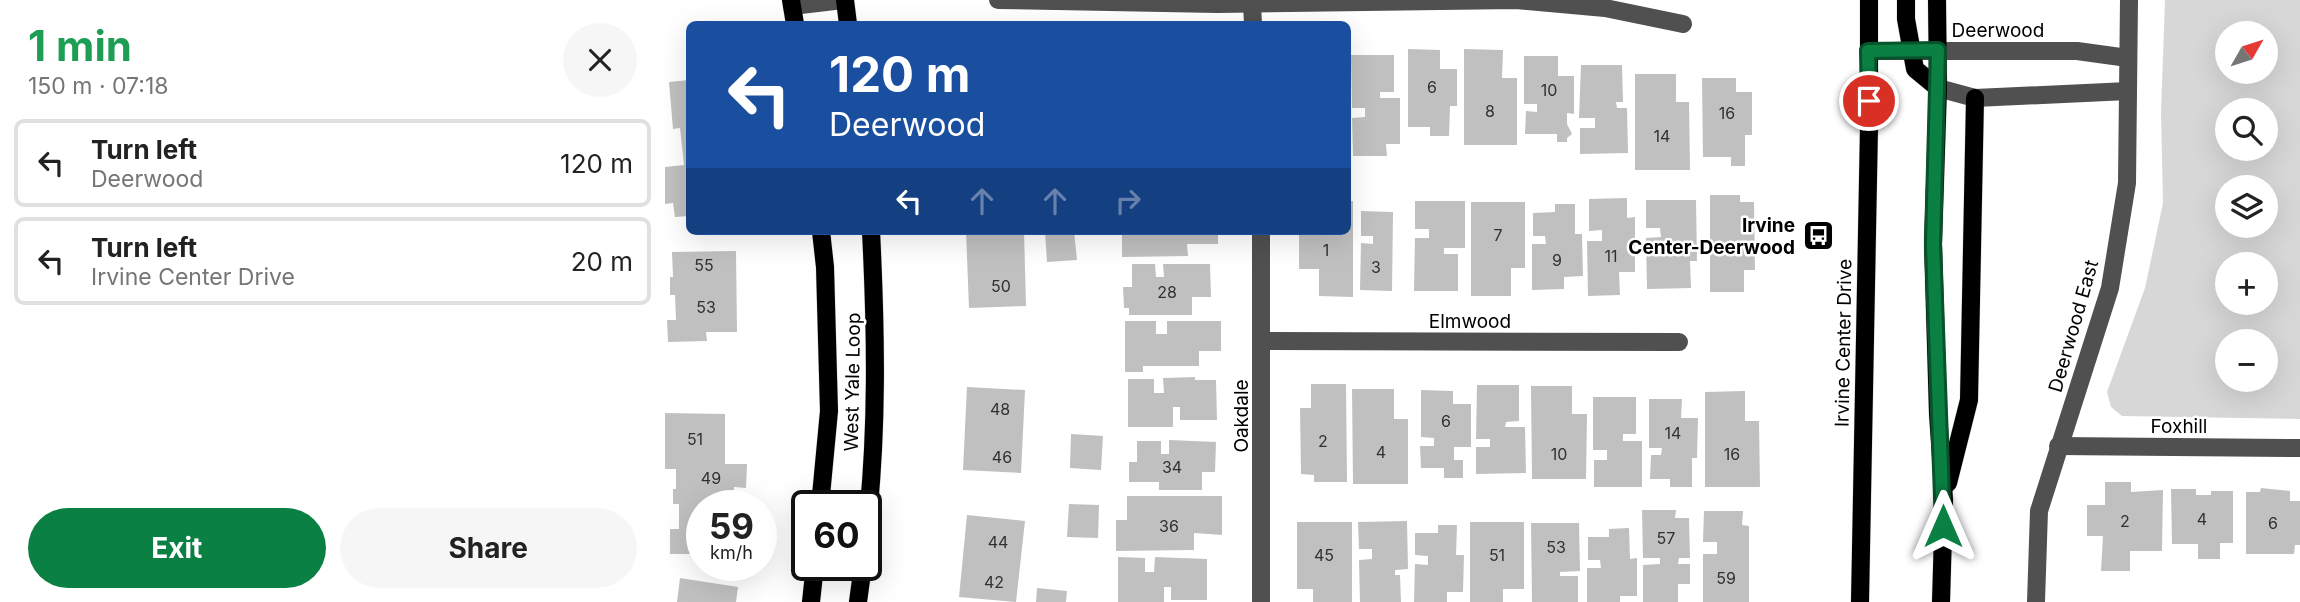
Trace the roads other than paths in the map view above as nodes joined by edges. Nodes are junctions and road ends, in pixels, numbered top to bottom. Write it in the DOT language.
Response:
graph roads {
  1 [pos="844,0"];
  2 [pos="998,0"];
  3 [pos="1516,0"];
  4 [pos="1869,0"];
  5 [pos="1906,0"];
  6 [pos="1937,0"];
  7 [pos="2129,0"];
  8 [pos="1217,2"];
  9 [pos="791,3"];
  10 [pos="1252,4"];
  11 [pos="794,21"];
  12 [pos="848,21"];
  13 [pos="1253,21"];
  14 [pos="1683,24"];
  15 [pos="1938,50"];
  16 [pos="1868,51"];
  17 [pos="1912,51"];
  18 [pos="2128,58"];
  19 [pos="1938,88"];
  20 [pos="2128,91"];
  21 [pos="1975,98"];
  22 [pos="821,235"];
  23 [pos="871,235"];
  24 [pos="1261,235"];
  25 [pos="1262,341"];
  26 [pos="1679,342"];
  27 [pos="2058,446"];
  28 [pos="2300,448"];
  29 [pos="822,490"];
  30 [pos="871,490"];
  31 [pos="1944,500"];
  32 [pos="813,581"];
  33 [pos="861,581"];
  34 [pos="811,602"];
  35 [pos="858,602"];
  36 [pos="1261,602"];
  37 [pos="1860,602"];
  38 [pos="1941,602"];
  39 [pos="2036,602"];
  1 -- 9 [label="street"];
  1 -- 12 [label="main road"];
  2 -- 8 [label="street"];
  3 -- 10 [label="street"];
  3 -- 14 [label="street"];
  4 -- 16 [label="main road, Irvine Center Drive"];
  5 -- 17 [label="main road"];
  6 -- 15 [label="main road"];
  7 -- 18 [label="street, Deerwood East"];
  8 -- 10 [label="street"];
  9 -- 11 [label="main road"];
  10 -- 13 [label="street"];
  15 -- 17 [label="street, Deerwood"];
  15 -- 18 [label="street, Deerwood"];
  15 -- 19 [label="main road"];
  16 -- 17 [label="street, Deerwood"];
  16 -- 37 [label="main road, Irvine Center Drive"];
  17 -- 19 [label="main road"];
  18 -- 20 [label="street, Deerwood East"];
  19 -- 21 [label="street"];
  19 -- 31 [label="main road"];
  20 -- 21 [label="street"];
  20 -- 27 [label="street, Deerwood East"];
  21 -- 31 [label="main road"];
  22 -- 29 [label="main road, West Yale Loop"];
  23 -- 30 [label="main road, West Yale Loop"];
  24 -- 25 [label="street, Oakdale"];
  25 -- 26 [label="street, Elmwood"];
  25 -- 36 [label="street, Oakdale"];
  27 -- 28 [label="street, Foxhill"];
  27 -- 39 [label="street, Deerwood East"];
  31 -- 38 [label="main road"];
  32 -- 34 [label="main road"];
  33 -- 35 [label="main road"];
}
